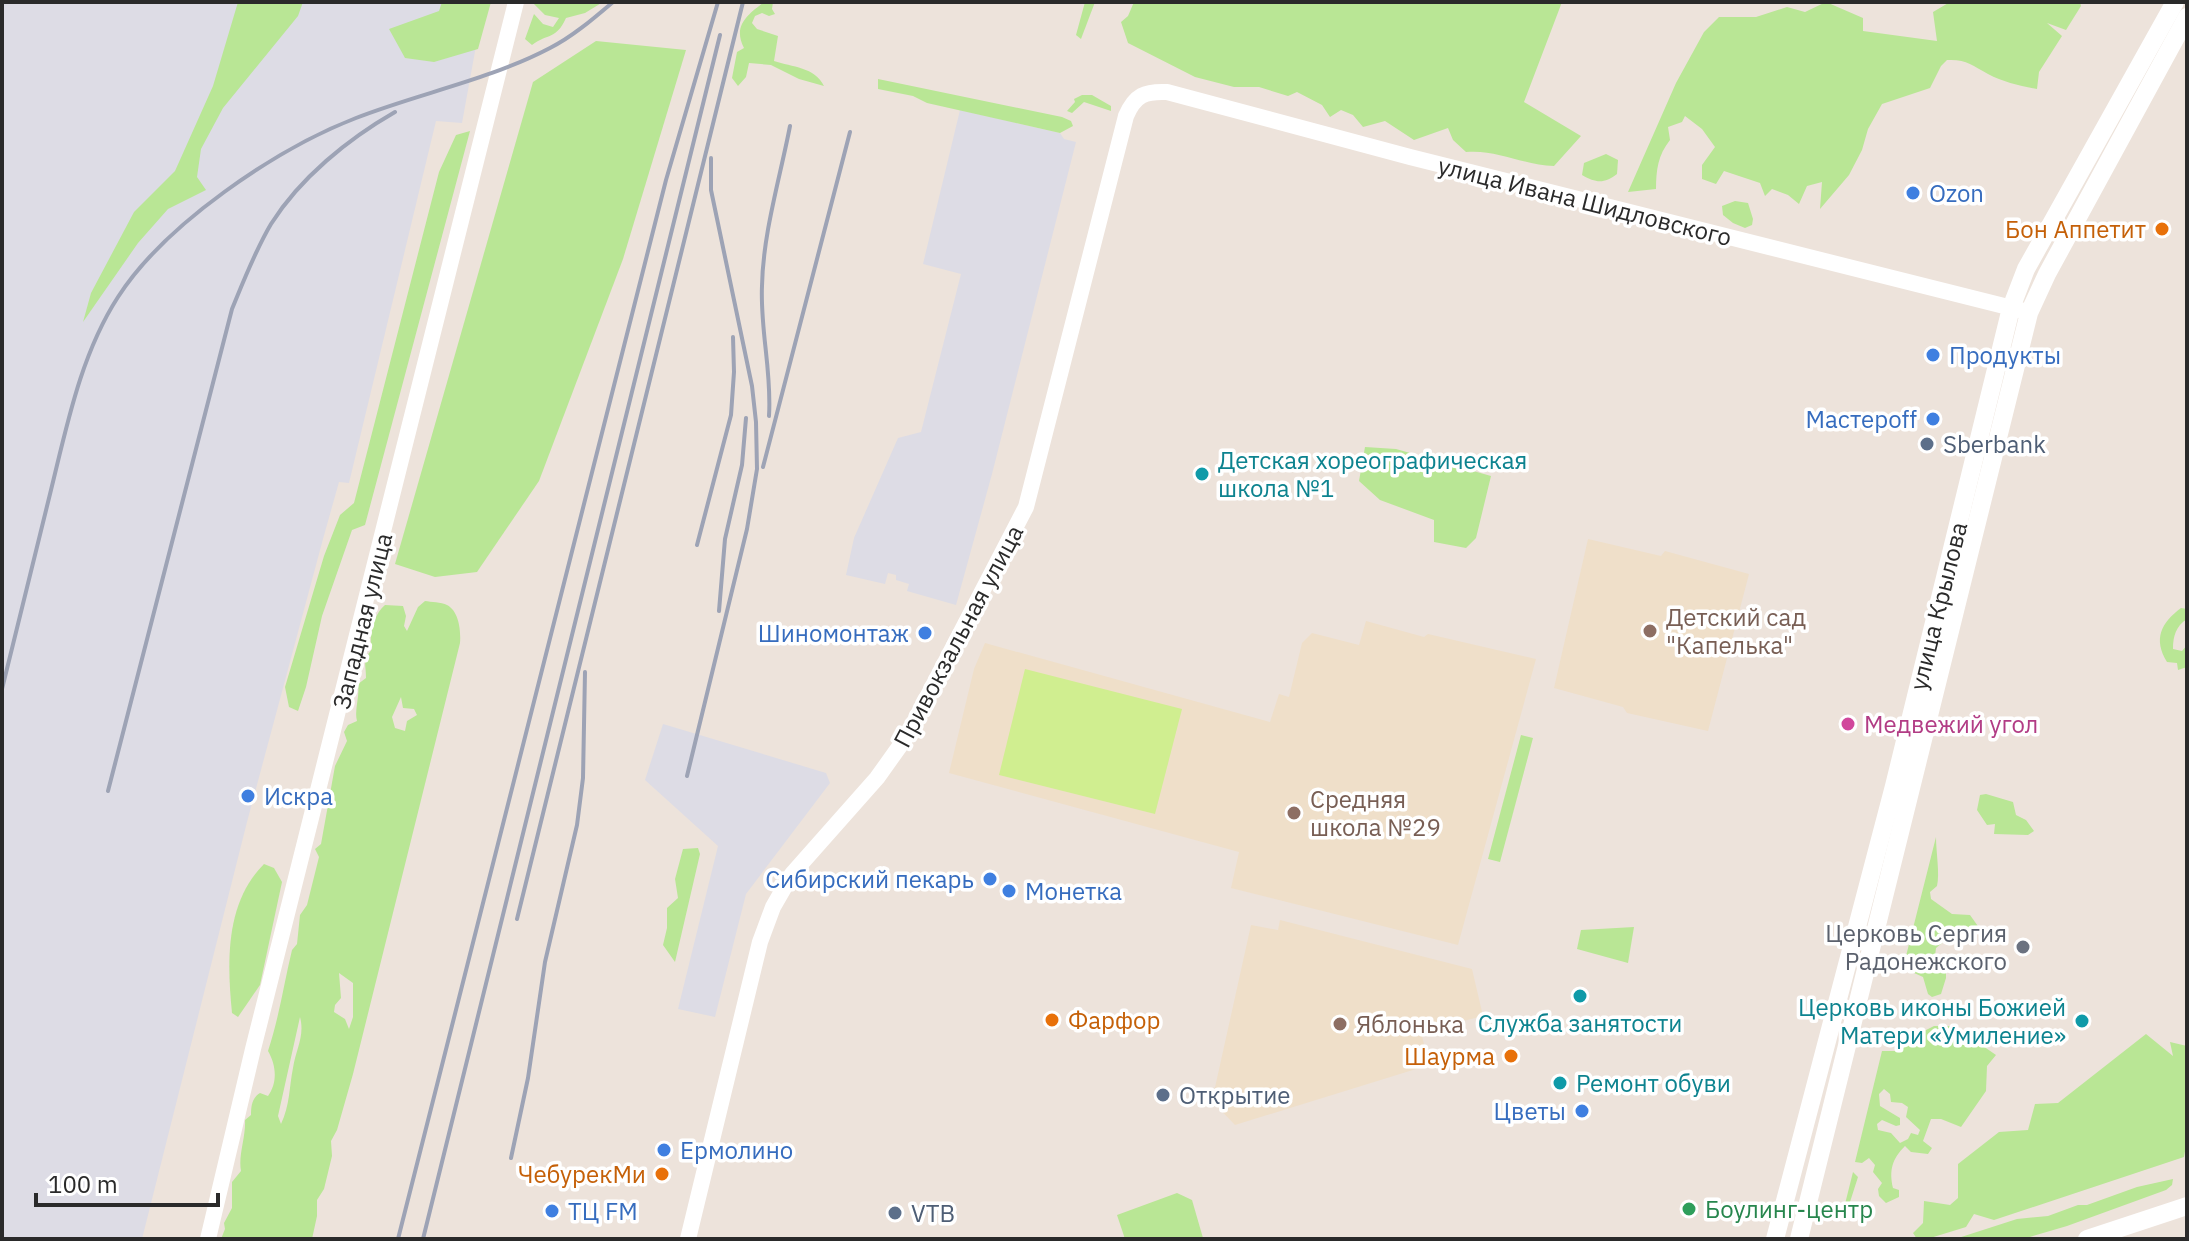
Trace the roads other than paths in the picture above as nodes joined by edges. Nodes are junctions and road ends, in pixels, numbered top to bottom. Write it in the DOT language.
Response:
graph roads {
  1 [pos="516,2"];
  2 [pos="2175,2"];
  3 [pos="2187,17"];
  4 [pos="1141,94"];
  5 [pos="2011,308"];
  6 [pos="2029,313"];
  7 [pos="2187,1206"];
  8 [pos="208,1239"];
  9 [pos="688,1239"];
  10 [pos="1775,1239"];
  11 [pos="1799,1239"];
  12 [pos="2087,1239"];
  1 -- 8 [label="street, Западная улица"];
  2 -- 5 [label="main road, улица Крылова"];
  3 -- 6 [label="main road, улица Крылова"];
  4 -- 5 [label="street, улица Ивана Шидловского"];
  4 -- 9 [label="street, Привокзальная улица"];
  5 -- 6 [label="street, улица Ивана Шидловского"];
  5 -- 10 [label="main road, улица Крылова"];
  6 -- 11 [label="main road, улица Крылова"];
  7 -- 12 [label="main road"];
}
